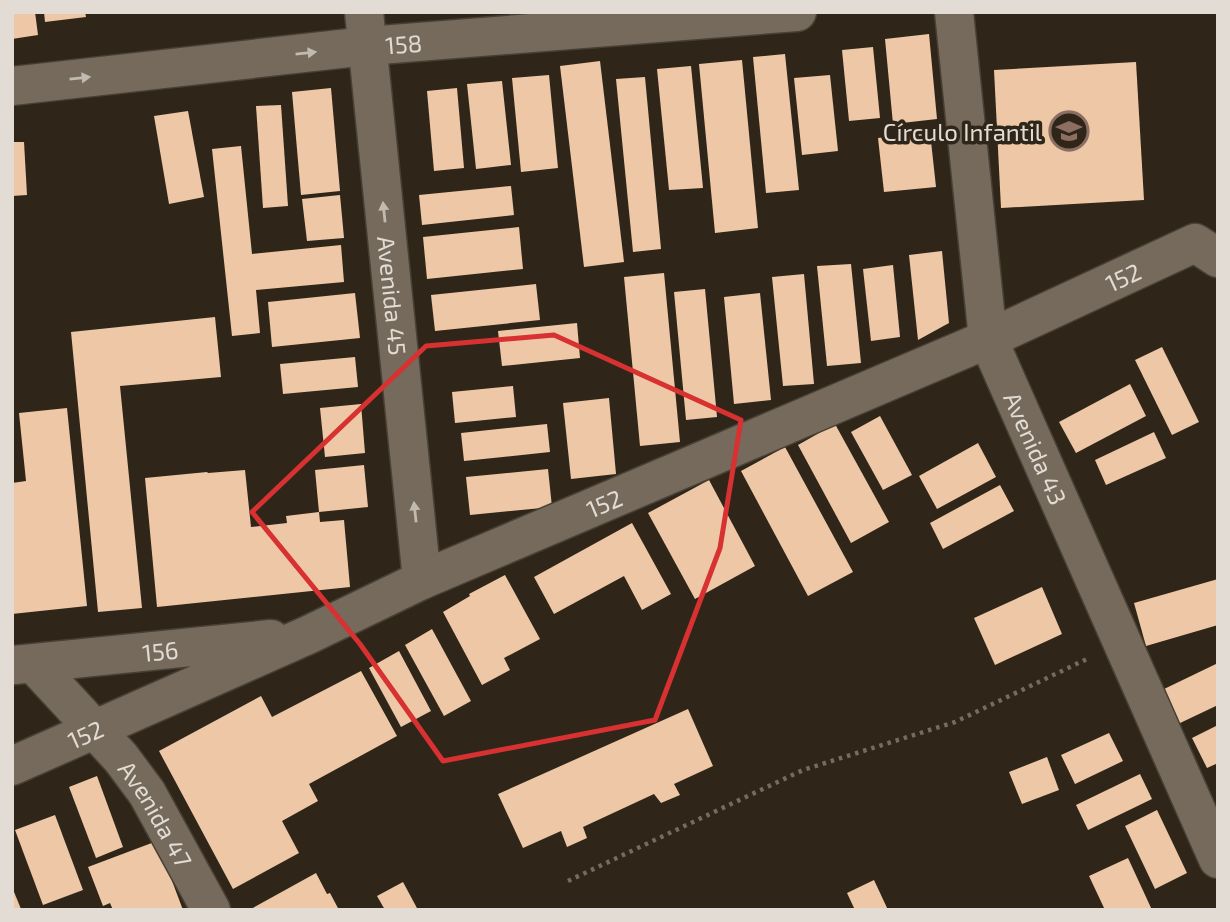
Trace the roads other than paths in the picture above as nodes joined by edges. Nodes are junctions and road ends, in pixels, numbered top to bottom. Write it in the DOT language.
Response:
graph roads {
  1 [pos="797,12"];
  2 [pos="954,12"];
  3 [pos="365,29"];
  4 [pos="12,86"];
  5 [pos="1206,251"];
  6 [pos="988,338"];
  7 [pos="422,579"];
  8 [pos="308,635"];
  9 [pos="23,665"];
  10 [pos="95,730"];
  11 [pos="12,766"];
  12 [pos="1218,859"];
  13 [pos="211,910"];
  1 -- 3 [label="street, 158"];
  2 -- 6 [label="street, Avenida 43"];
  4 -- 3 [label="street, 158, one-way"];
  7 -- 3 [label="street, Avenida 45, one-way"];
  5 -- 6 [label="street, 152"];
  6 -- 7 [label="street, 152"];
  6 -- 12 [label="street, Avenida 43"];
  7 -- 8 [label="street, 152"];
  8 -- 9 [label="street, 156"];
  8 -- 10 [label="street, 152"];
  9 -- 10 [label="street, Avenida 47"];
  10 -- 11 [label="street, 152"];
  10 -- 13 [label="street, Avenida 47"];
}
